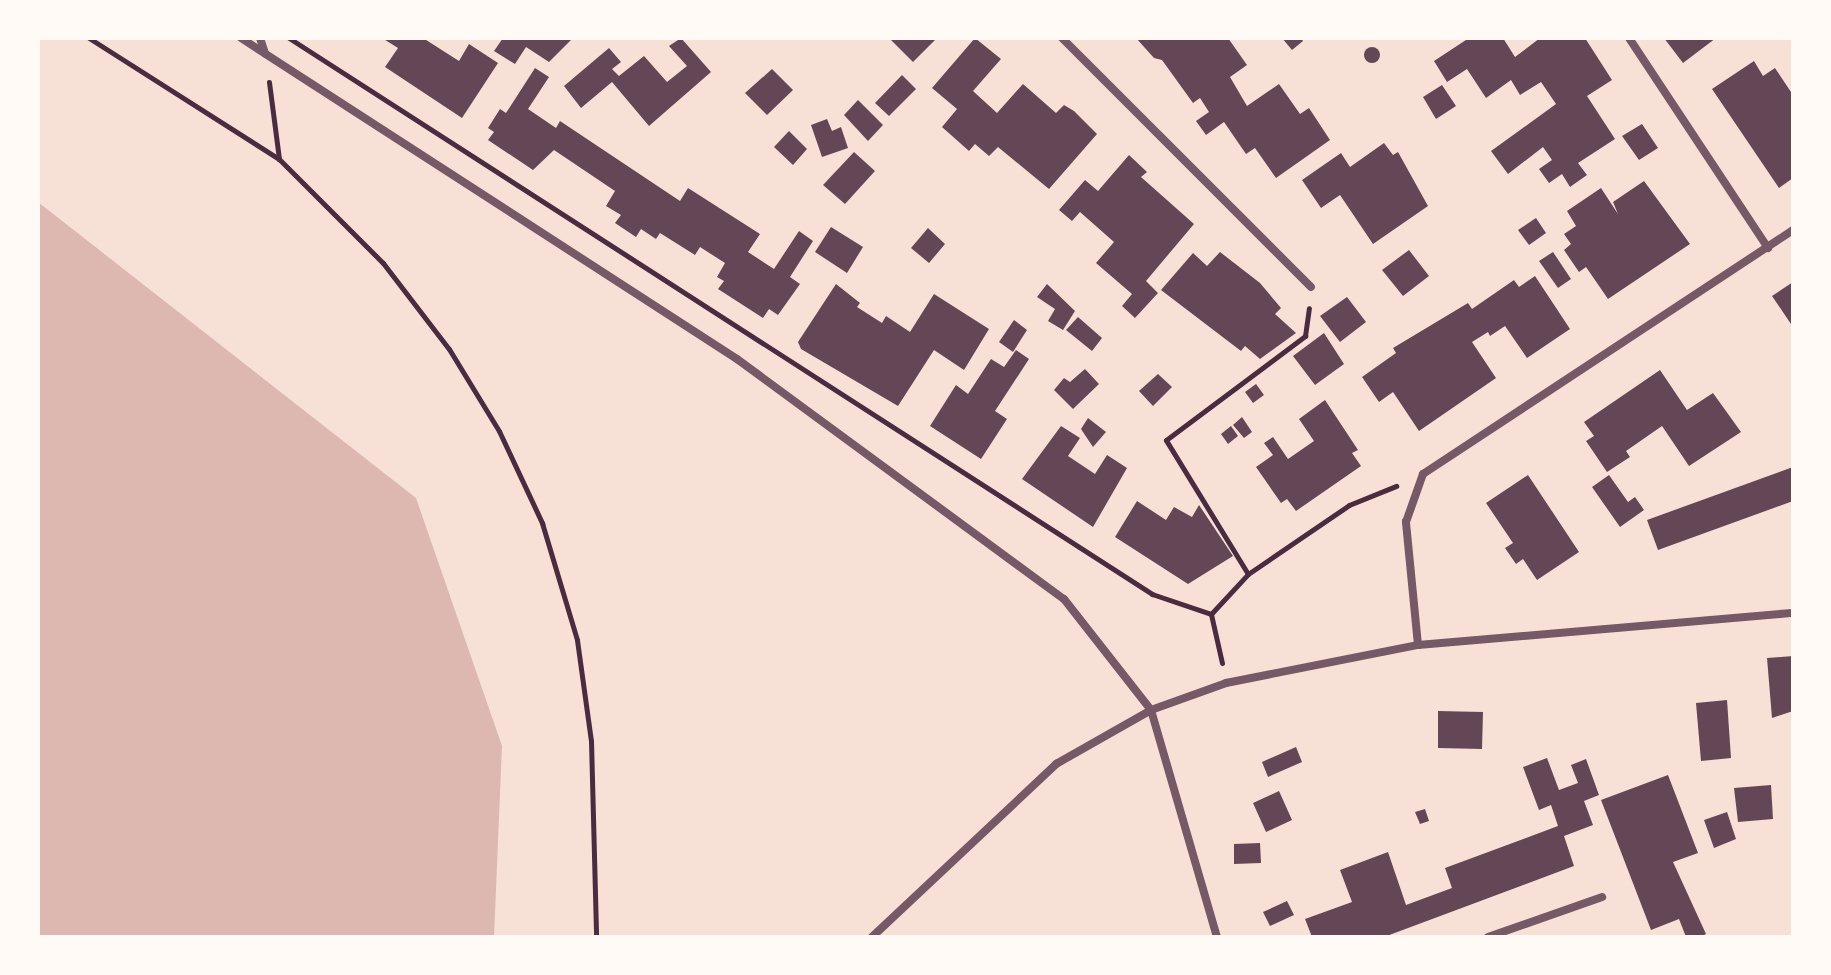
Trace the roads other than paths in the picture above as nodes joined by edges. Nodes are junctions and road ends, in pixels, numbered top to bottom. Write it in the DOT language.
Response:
graph roads {
  1 [pos="241,38"];
  2 [pos="260,38"];
  3 [pos="1062,38"];
  4 [pos="1629,38"];
  5 [pos="265,54"];
  6 [pos="1793,230"];
  7 [pos="1768,248"];
  8 [pos="1311,287"];
  9 [pos="1793,613"];
  10 [pos="1418,645"];
  11 [pos="1151,710"];
  12 [pos="1602,897"];
  13 [pos="872,937"];
  14 [pos="1217,937"];
  15 [pos="1488,937"];
  1 -- 5 [label="street"];
  2 -- 5 [label="street"];
  3 -- 8 [label="street"];
  4 -- 7 [label="street"];
  5 -- 11 [label="street"];
  6 -- 7 [label="street"];
  7 -- 10 [label="street"];
  9 -- 10 [label="street"];
  10 -- 11 [label="street"];
  11 -- 13 [label="street"];
  11 -- 14 [label="street"];
  12 -- 15 [label="street"];
}
